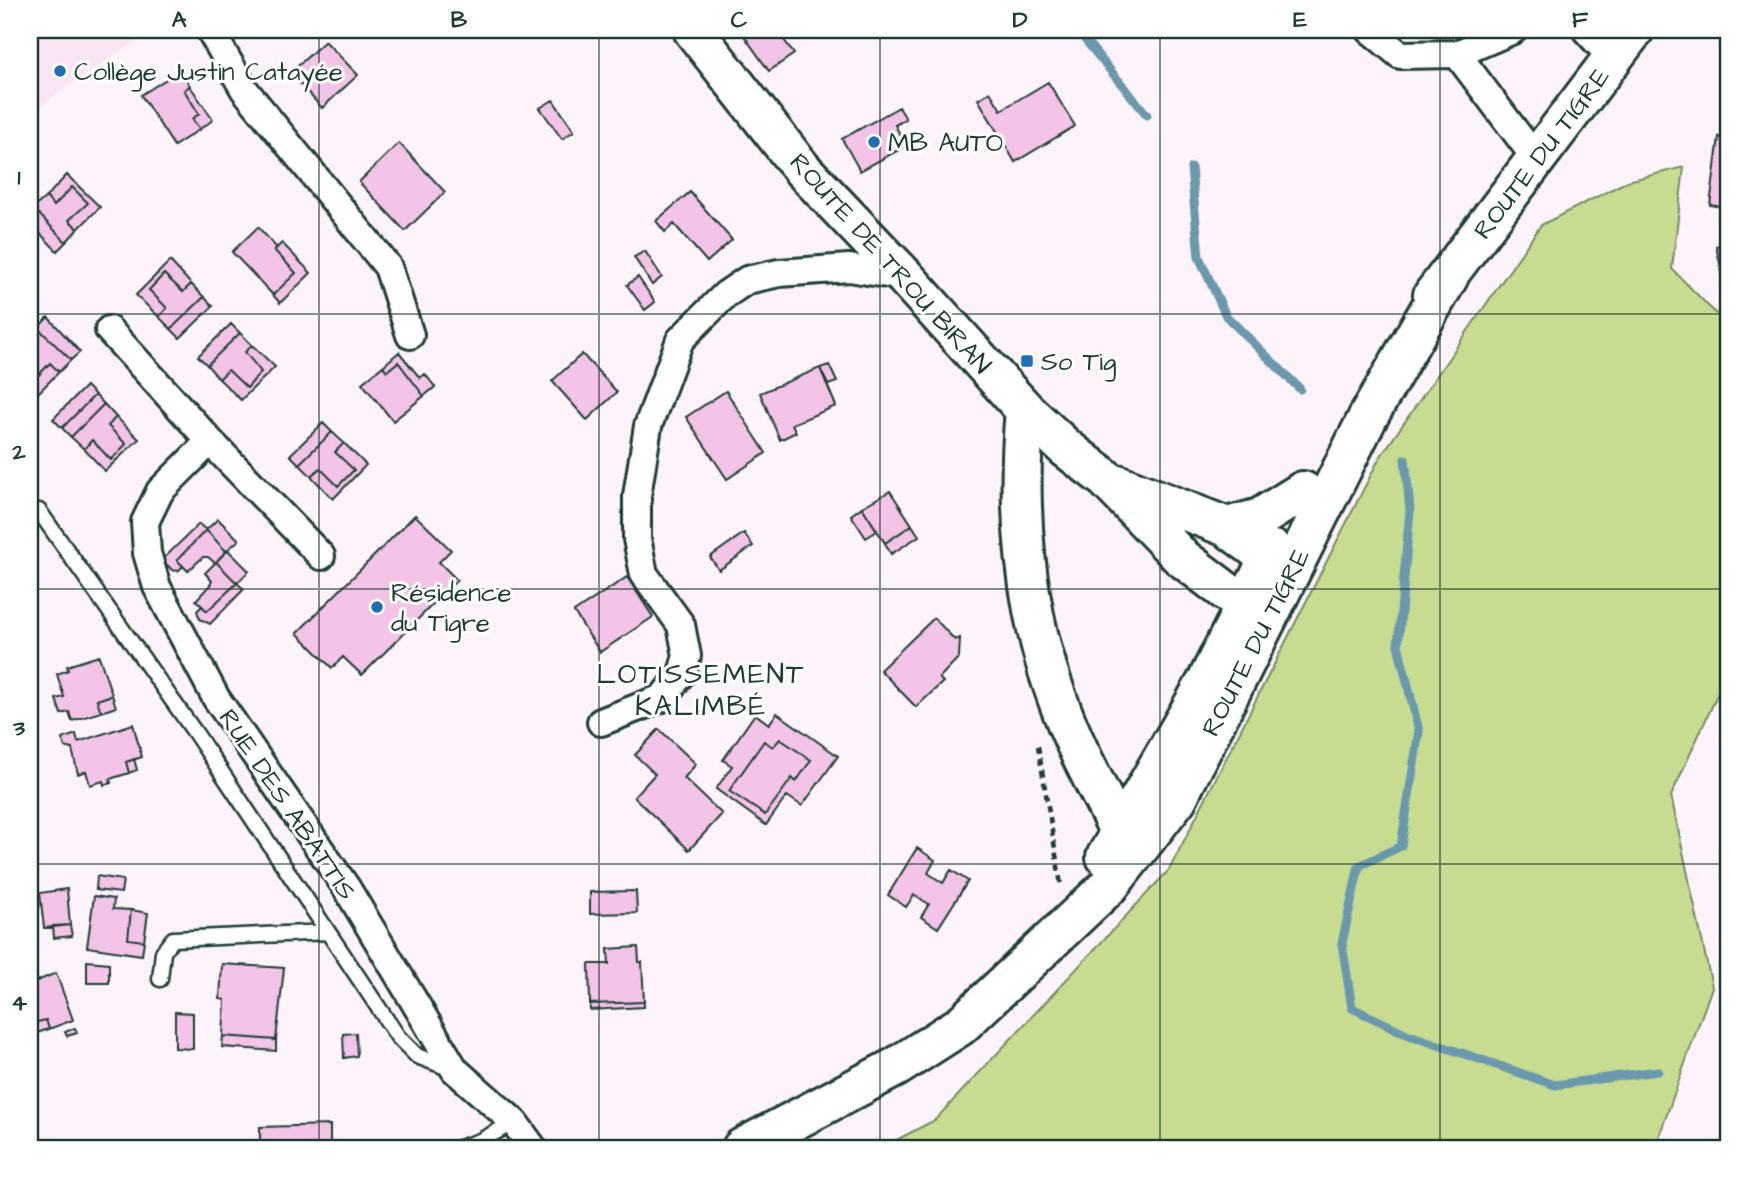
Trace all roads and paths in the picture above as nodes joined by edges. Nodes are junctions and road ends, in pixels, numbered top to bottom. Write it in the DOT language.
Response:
graph roads {
  1 [pos="211,30"];
  2 [pos="693,30"];
  3 [pos="1370,30"];
  4 [pos="1513,30"];
  5 [pos="1586,30"];
  6 [pos="1623,44"];
  7 [pos="1457,54"];
  8 [pos="1536,159"];
  9 [pos="1449,276"];
  10 [pos="905,277"];
  11 [pos="108,330"];
  12 [pos="410,335"];
  13 [pos="1025,410"];
  14 [pos="210,441"];
  15 [pos="1106,479"];
  16 [pos="1303,491"];
  17 [pos="30,510"];
  18 [pos="1227,527"];
  19 [pos="321,556"];
  20 [pos="1280,566"];
  21 [pos="1256,611"];
  22 [pos="601,722"];
  23 [pos="1120,833"];
  24 [pos="328,932"];
  25 [pos="1016,975"];
  26 [pos="160,979"];
  27 [pos="455,1070"];
  28 [pos="514,1122"];
  29 [pos="459,1148"];
  30 [pos="533,1148"];
  31 [pos="743,1148"];
  1 -- 12 [label="street"];
  2 -- 10 [label="main road, ROUTE DE TROU BIRAN"];
  3 -- 7 [label="street"];
  4 -- 7 [label="street"];
  5 -- 6 [label="street"];
  6 -- 8 [label="main road, ROUTE DU TIGRE"];
  7 -- 8 [label="street"];
  8 -- 9 [label="main road, ROUTE DU TIGRE"];
  9 -- 16 [label="main road, ROUTE DU TIGRE"];
  9 -- 20 [label="main road, ROUTE DU TIGRE"];
  10 -- 13 [label="main road, ROUTE DE TROU BIRAN"];
  10 -- 22 [label="street"];
  11 -- 14 [label="street"];
  13 -- 15 [label="main road, ROUTE DE TROU BIRAN"];
  13 -- 23 [label="main road"];
  14 -- 19 [label="street"];
  14 -- 27 [label="street, RUE DES ABATTIS"];
  15 -- 18 [label="main road, ROUTE DE TROU BIRAN"];
  15 -- 21 [label="main road, ROUTE DE TROU BIRAN"];
  16 -- 18 [label="main road"];
  16 -- 20 [label="main road, ROUTE DU TIGRE"];
  17 -- 24 [label="lane"];
  18 -- 20 [label="main road, ROUTE DE TROU BIRAN"];
  20 -- 21 [label="main road, ROUTE DU TIGRE"];
  21 -- 23 [label="main road, ROUTE DU TIGRE"];
  21 -- 25 [label="main road, ROUTE DU TIGRE"];
  23 -- 25 [label="main road, ROUTE DU TIGRE"];
  24 -- 26 [label="lane"];
  24 -- 27 [label="lane"];
  25 -- 31 [label="main road, ROUTE DU TIGRE"];
  27 -- 28 [label="street, RUE DES ABATTIS"];
  28 -- 29 [label="lane"];
  28 -- 30 [label="street, RUE DES ABATTIS"];
}
